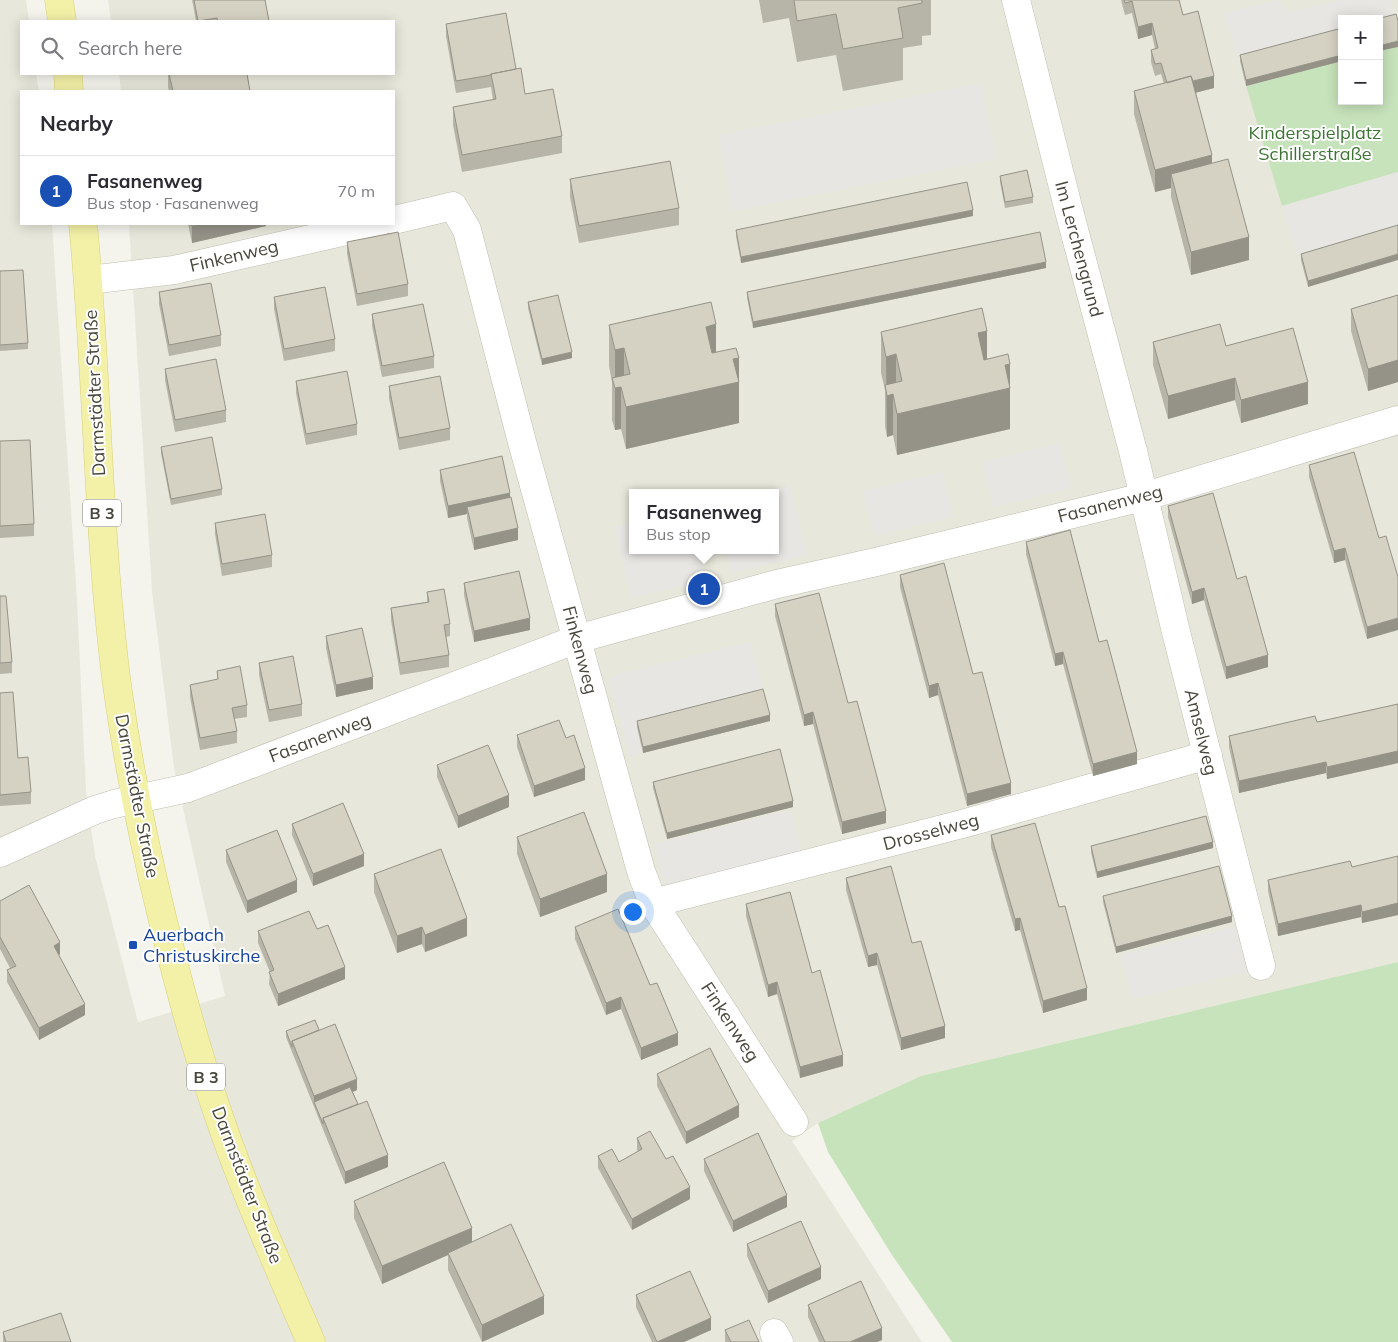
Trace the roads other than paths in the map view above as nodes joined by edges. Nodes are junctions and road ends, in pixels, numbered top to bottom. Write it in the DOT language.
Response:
graph roads {
  1 [pos="59,0"];
  2 [pos="1016,0"];
  3 [pos="62,20"];
  4 [pos="68,75"];
  5 [pos="69,90"];
  6 [pos="395,220"];
  7 [pos="83,225"];
  8 [pos="373,225"];
  9 [pos="89,280"];
  10 [pos="1398,420"];
  11 [pos="1143,497"];
  12 [pos="578,639"];
  13 [pos="1208,755"];
  14 [pos="136,800"];
  15 [pos="0,853"];
  16 [pos="653,903"];
  17 [pos="1261,966"];
  18 [pos="794,1122"];
  19 [pos="311,1342"];
  1 -- 3 [label="main road"];
  2 -- 11 [label="street, Im Lerchengrund"];
  4 -- 5 [label="main road"];
  6 -- 12 [label="street, Finkenweg"];
  7 -- 9 [label="main road, Darmstädter Straße / B 3"];
  8 -- 9 [label="street, Finkenweg"];
  9 -- 14 [label="main road, Darmstädter Straße / B 3"];
  10 -- 11 [label="street, Fasanenweg"];
  11 -- 12 [label="street, Fasanenweg"];
  11 -- 13 [label="street, Amselweg"];
  12 -- 14 [label="street, Fasanenweg"];
  12 -- 16 [label="street, Finkenweg"];
  13 -- 16 [label="street, Drosselweg"];
  13 -- 17 [label="street, Amselweg"];
  14 -- 15 [label="street, Fasanenweg"];
  14 -- 19 [label="main road, Darmstädter Straße / B 3"];
  16 -- 18 [label="street, Finkenweg"];
}
